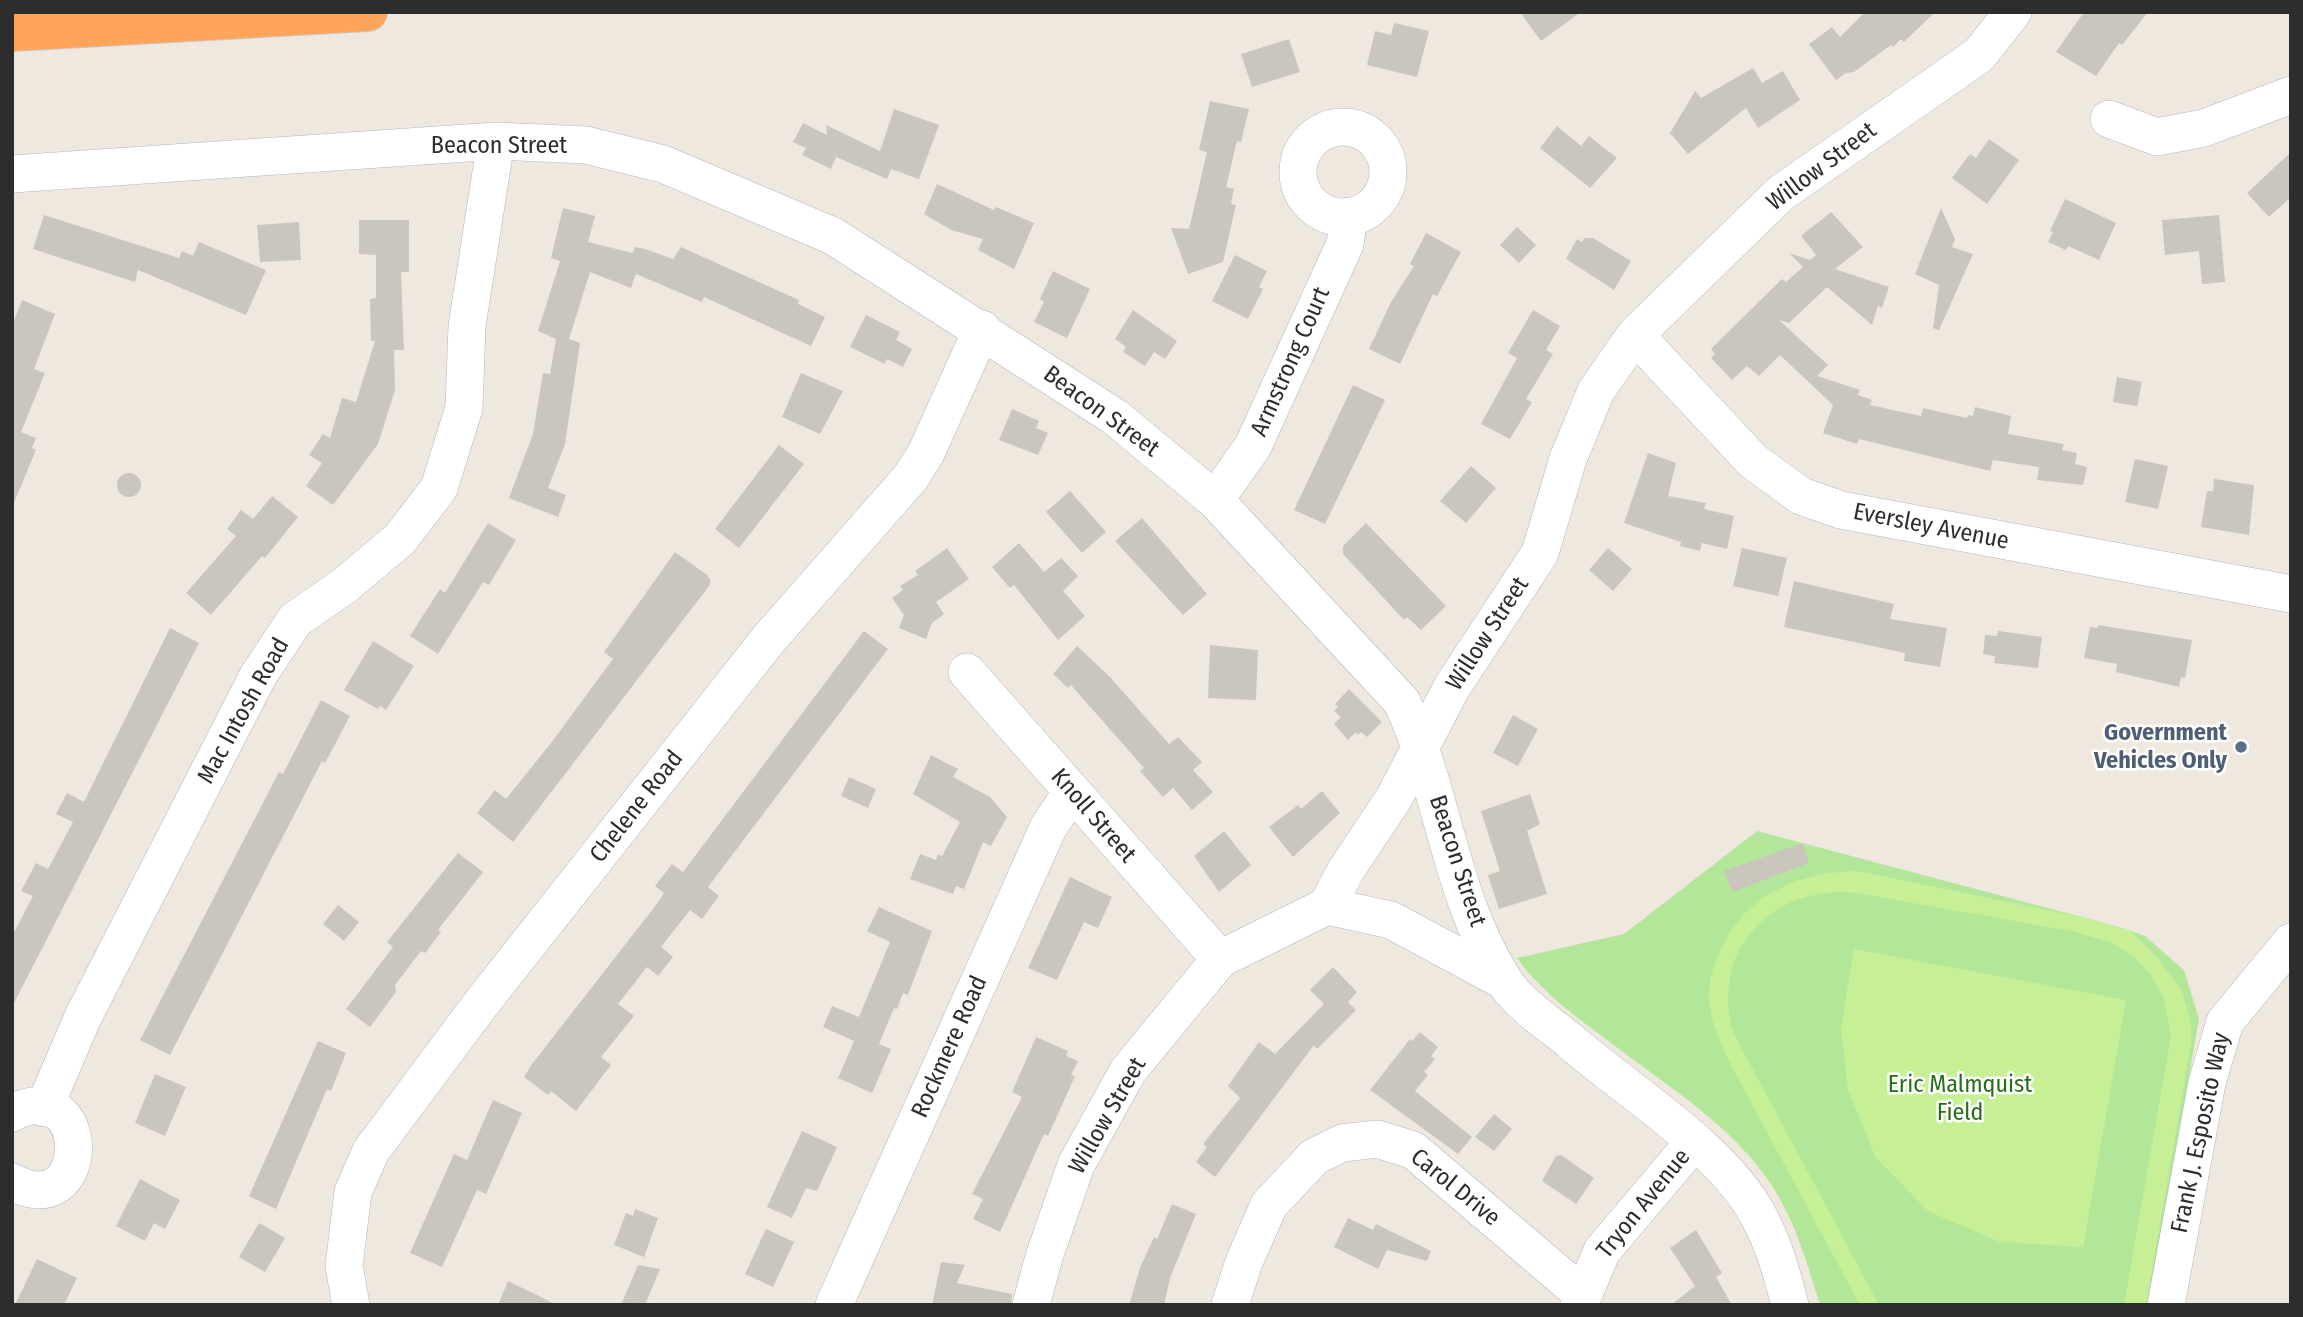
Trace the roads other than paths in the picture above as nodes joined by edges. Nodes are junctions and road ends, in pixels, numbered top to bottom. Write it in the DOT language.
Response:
graph roads {
  1 [pos="368,12"];
  2 [pos="2013,12"];
  3 [pos="12,32"];
  4 [pos="2291,95"];
  5 [pos="2109,119"];
  6 [pos="496,141"];
  7 [pos="12,174"];
  8 [pos="1349,216"];
  9 [pos="982,329"];
  10 [pos="1635,335"];
  11 [pos="1215,500"];
  12 [pos="2291,594"];
  13 [pos="967,672"];
  14 [pos="1420,743"];
  15 [pos="1072,793"];
  16 [pos="1327,906"];
  17 [pos="2291,942"];
  18 [pos="1220,960"];
  19 [pos="1503,981"];
  20 [pos="28,1110"];
  21 [pos="1694,1142"];
  22 [pos="12,1182"];
  23 [pos="1581,1300"];
  24 [pos="351,1305"];
  25 [pos="834,1305"];
  26 [pos="1031,1305"];
  27 [pos="1230,1305"];
  28 [pos="1790,1305"];
  29 [pos="2166,1305"];
  1 -- 3 [label="highway"];
  2 -- 10 [label="street, Willow Street"];
  4 -- 5 [label="street"];
  6 -- 7 [label="street, Beacon Street"];
  6 -- 9 [label="street, Beacon Street"];
  6 -- 20 [label="street, Mac Intosh Road"];
  8 -- 11 [label="street, Armstrong Court"];
  9 -- 11 [label="street, Beacon Street"];
  9 -- 24 [label="street, Chelene Road"];
  10 -- 12 [label="street, Eversley Avenue"];
  10 -- 14 [label="street, Willow Street"];
  11 -- 14 [label="street, Beacon Street"];
  13 -- 15 [label="street, Knoll Street"];
  14 -- 16 [label="street, Willow Street"];
  14 -- 19 [label="street, Beacon Street"];
  15 -- 18 [label="street, Knoll Street"];
  15 -- 25 [label="street, Rockmere Road"];
  16 -- 18 [label="street, Willow Street"];
  16 -- 19 [label="street"];
  17 -- 29 [label="street, Frank J. Esposito Way"];
  18 -- 26 [label="street, Willow Street"];
  19 -- 21 [label="street, Beacon Street"];
  20 -- 22 [label="street, Mac Intosh Road"];
  21 -- 23 [label="street, Tryon Avenue"];
  21 -- 28 [label="street, Beacon Street"];
  23 -- 27 [label="street, Carol Drive"];
}
